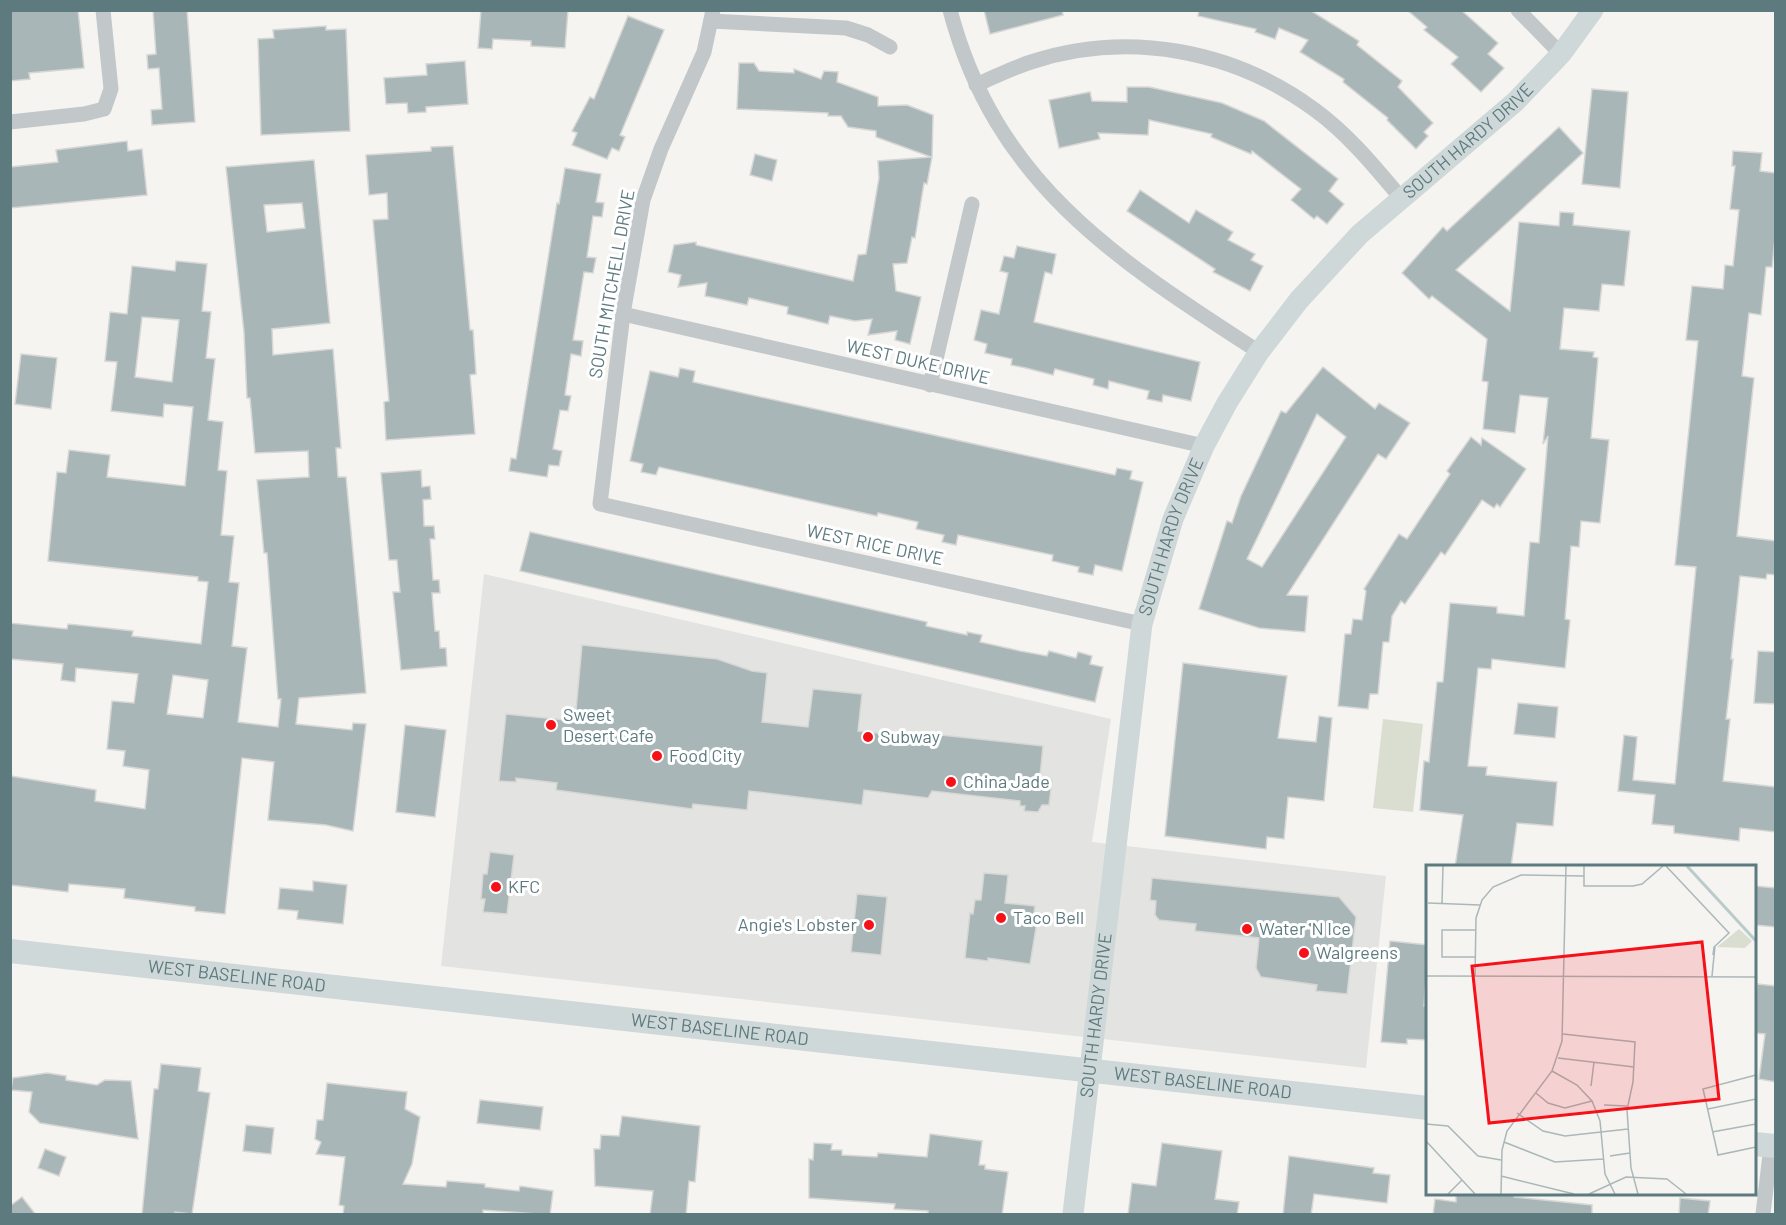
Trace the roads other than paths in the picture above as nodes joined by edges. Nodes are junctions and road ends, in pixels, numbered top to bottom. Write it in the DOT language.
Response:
graph roads {
  1 [pos="104,10"];
  2 [pos="950,10"];
  3 [pos="1518,10"];
  4 [pos="1593,10"];
  5 [pos="712,16"];
  6 [pos="890,47"];
  7 [pos="1561,54"];
  8 [pos="976,85"];
  9 [pos="10,122"];
  10 [pos="1401,198"];
  11 [pos="972,204"];
  12 [pos="623,314"];
  13 [pos="1259,352"];
  14 [pos="930,385"];
  15 [pos="1204,446"];
  16 [pos="600,504"];
  17 [pos="1142,624"];
  18 [pos="10,951"];
  19 [pos="1090,1070"];
  20 [pos="1426,1108"];
  21 [pos="1767,1145"];
  22 [pos="1073,1215"];
  23 [pos="1763,1215"];
  1 -- 9 [label="street"];
  2 -- 8 [label="street"];
  3 -- 7 [label="street"];
  4 -- 7 [label="street, SOUTH HARDY DRIVE"];
  5 -- 6 [label="street"];
  5 -- 12 [label="street, SOUTH MITCHELL DRIVE"];
  7 -- 10 [label="street, SOUTH HARDY DRIVE"];
  8 -- 10 [label="street"];
  8 -- 13 [label="street"];
  10 -- 13 [label="street, SOUTH HARDY DRIVE"];
  11 -- 14 [label="street"];
  12 -- 14 [label="street, WEST DUKE DRIVE"];
  12 -- 16 [label="street, SOUTH MITCHELL DRIVE"];
  13 -- 15 [label="street, SOUTH HARDY DRIVE"];
  14 -- 15 [label="street, WEST DUKE DRIVE"];
  15 -- 17 [label="street, SOUTH HARDY DRIVE"];
  16 -- 17 [label="street, WEST RICE DRIVE"];
  17 -- 19 [label="street, SOUTH HARDY DRIVE"];
  18 -- 19 [label="main road, WEST BASELINE ROAD"];
  19 -- 20 [label="main road, WEST BASELINE ROAD"];
  19 -- 22 [label="street, SOUTH HARDY DRIVE"];
  21 -- 23 [label="street"];
}
